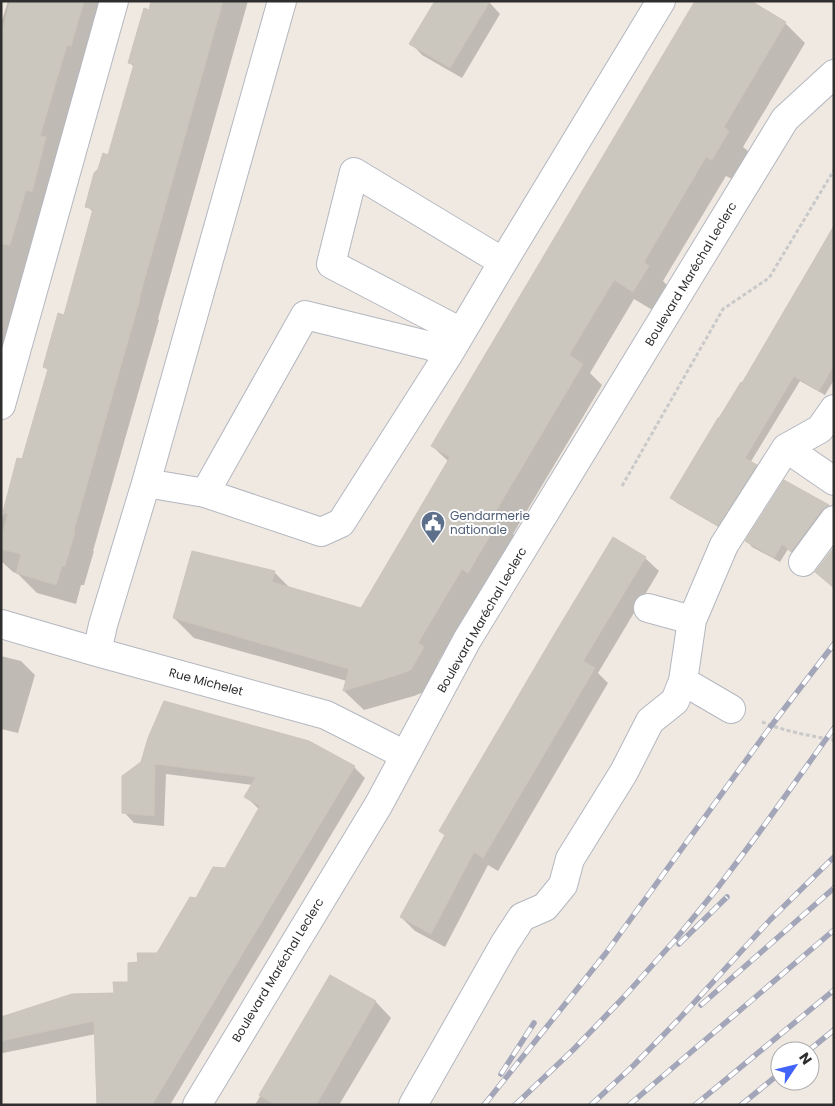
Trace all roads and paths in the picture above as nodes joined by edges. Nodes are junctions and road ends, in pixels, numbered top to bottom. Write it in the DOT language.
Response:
graph roads {
  1 [pos="114,1"];
  2 [pos="282,1"];
  3 [pos="661,1"];
  4 [pos="834,74"];
  5 [pos="834,170"];
  6 [pos="503,262"];
  7 [pos="455,343"];
  8 [pos="1,405"];
  9 [pos="834,409"];
  10 [pos="786,448"];
  11 [pos="834,481"];
  12 [pos="146,483"];
  13 [pos="622,486"];
  14 [pos="205,493"];
  15 [pos="834,520"];
  16 [pos="803,562"];
  17 [pos="648,608"];
  18 [pos="692,620"];
  19 [pos="1,624"];
  20 [pos="97,652"];
  21 [pos="683,681"];
  22 [pos="731,709"];
  23 [pos="834,740"];
  24 [pos="405,755"];
  25 [pos="197,1105"];
  26 [pos="413,1105"];
  1 -- 8 [label="street"];
  2 -- 12 [label="street"];
  3 -- 6 [label="street"];
  4 -- 24 [label="street, Boulevard Maréchal Leclerc"];
  5 -- 13 [label="path"];
  6 -- 7 [label="street"];
  6 -- 7 [label="street"];
  7 -- 14 [label="street"];
  7 -- 14 [label="street"];
  9 -- 10 [label="street"];
  10 -- 11 [label="street"];
  10 -- 18 [label="street"];
  12 -- 14 [label="street"];
  12 -- 20 [label="street"];
  15 -- 16 [label="street"];
  17 -- 18 [label="street"];
  18 -- 21 [label="street"];
  19 -- 20 [label="street, Rue Michelet"];
  20 -- 24 [label="street, Rue Michelet"];
  21 -- 22 [label="street"];
  21 -- 26 [label="street"];
  22 -- 23 [label="path"];
  24 -- 25 [label="street, Boulevard Maréchal Leclerc"];
}
